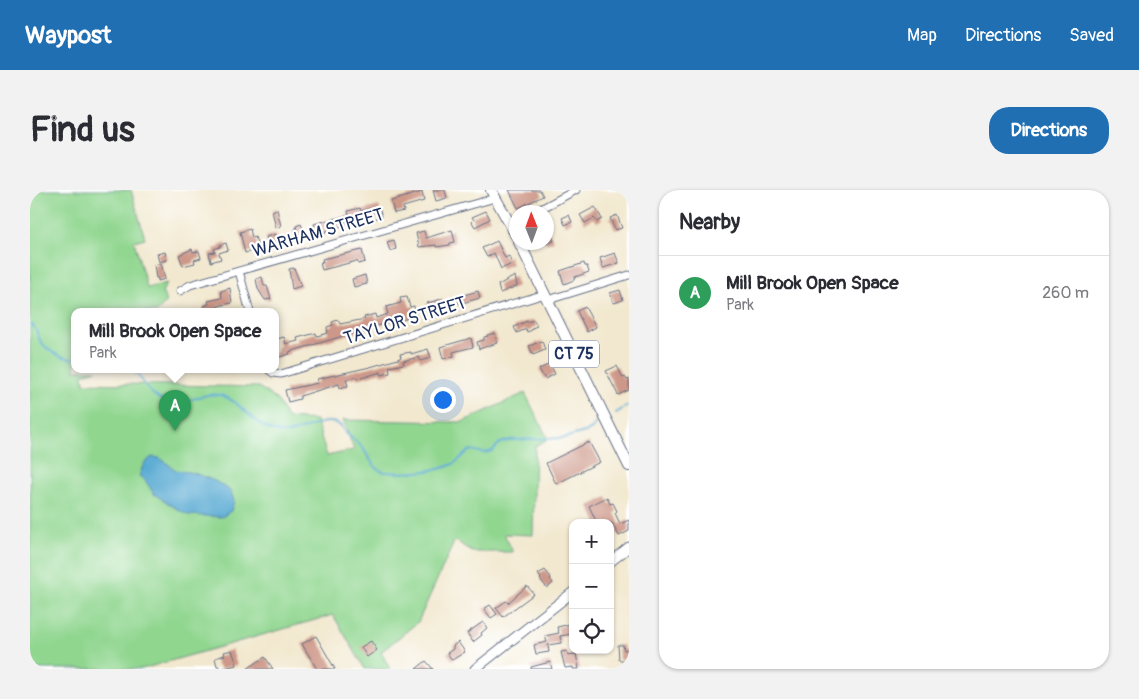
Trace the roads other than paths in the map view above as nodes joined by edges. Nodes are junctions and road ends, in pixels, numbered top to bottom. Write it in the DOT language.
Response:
graph roads {
  1 [pos="576,190"];
  2 [pos="493,194"];
  3 [pos="548,205"];
  4 [pos="509,218"];
  5 [pos="523,250"];
  6 [pos="239,271"];
  7 [pos="629,275"];
  8 [pos="180,291"];
  9 [pos="546,297"];
  10 [pos="249,308"];
  11 [pos="278,373"];
  12 [pos="629,466"];
  13 [pos="629,547"];
  14 [pos="614,559"];
  15 [pos="569,595"];
  16 [pos="475,669"];
  1 -- 3 [label="street"];
  2 -- 4 [label="main road"];
  2 -- 6 [label="street, WARHAM STREET"];
  5 -- 9 [label="main road, CT 75"];
  6 -- 8 [label="street, WARHAM STREET"];
  6 -- 10 [label="street"];
  7 -- 9 [label="street, TAYLOR STREET"];
  9 -- 11 [label="street, TAYLOR STREET"];
  9 -- 12 [label="main road, CT 75"];
  13 -- 14 [label="street"];
  15 -- 16 [label="street"];
}
